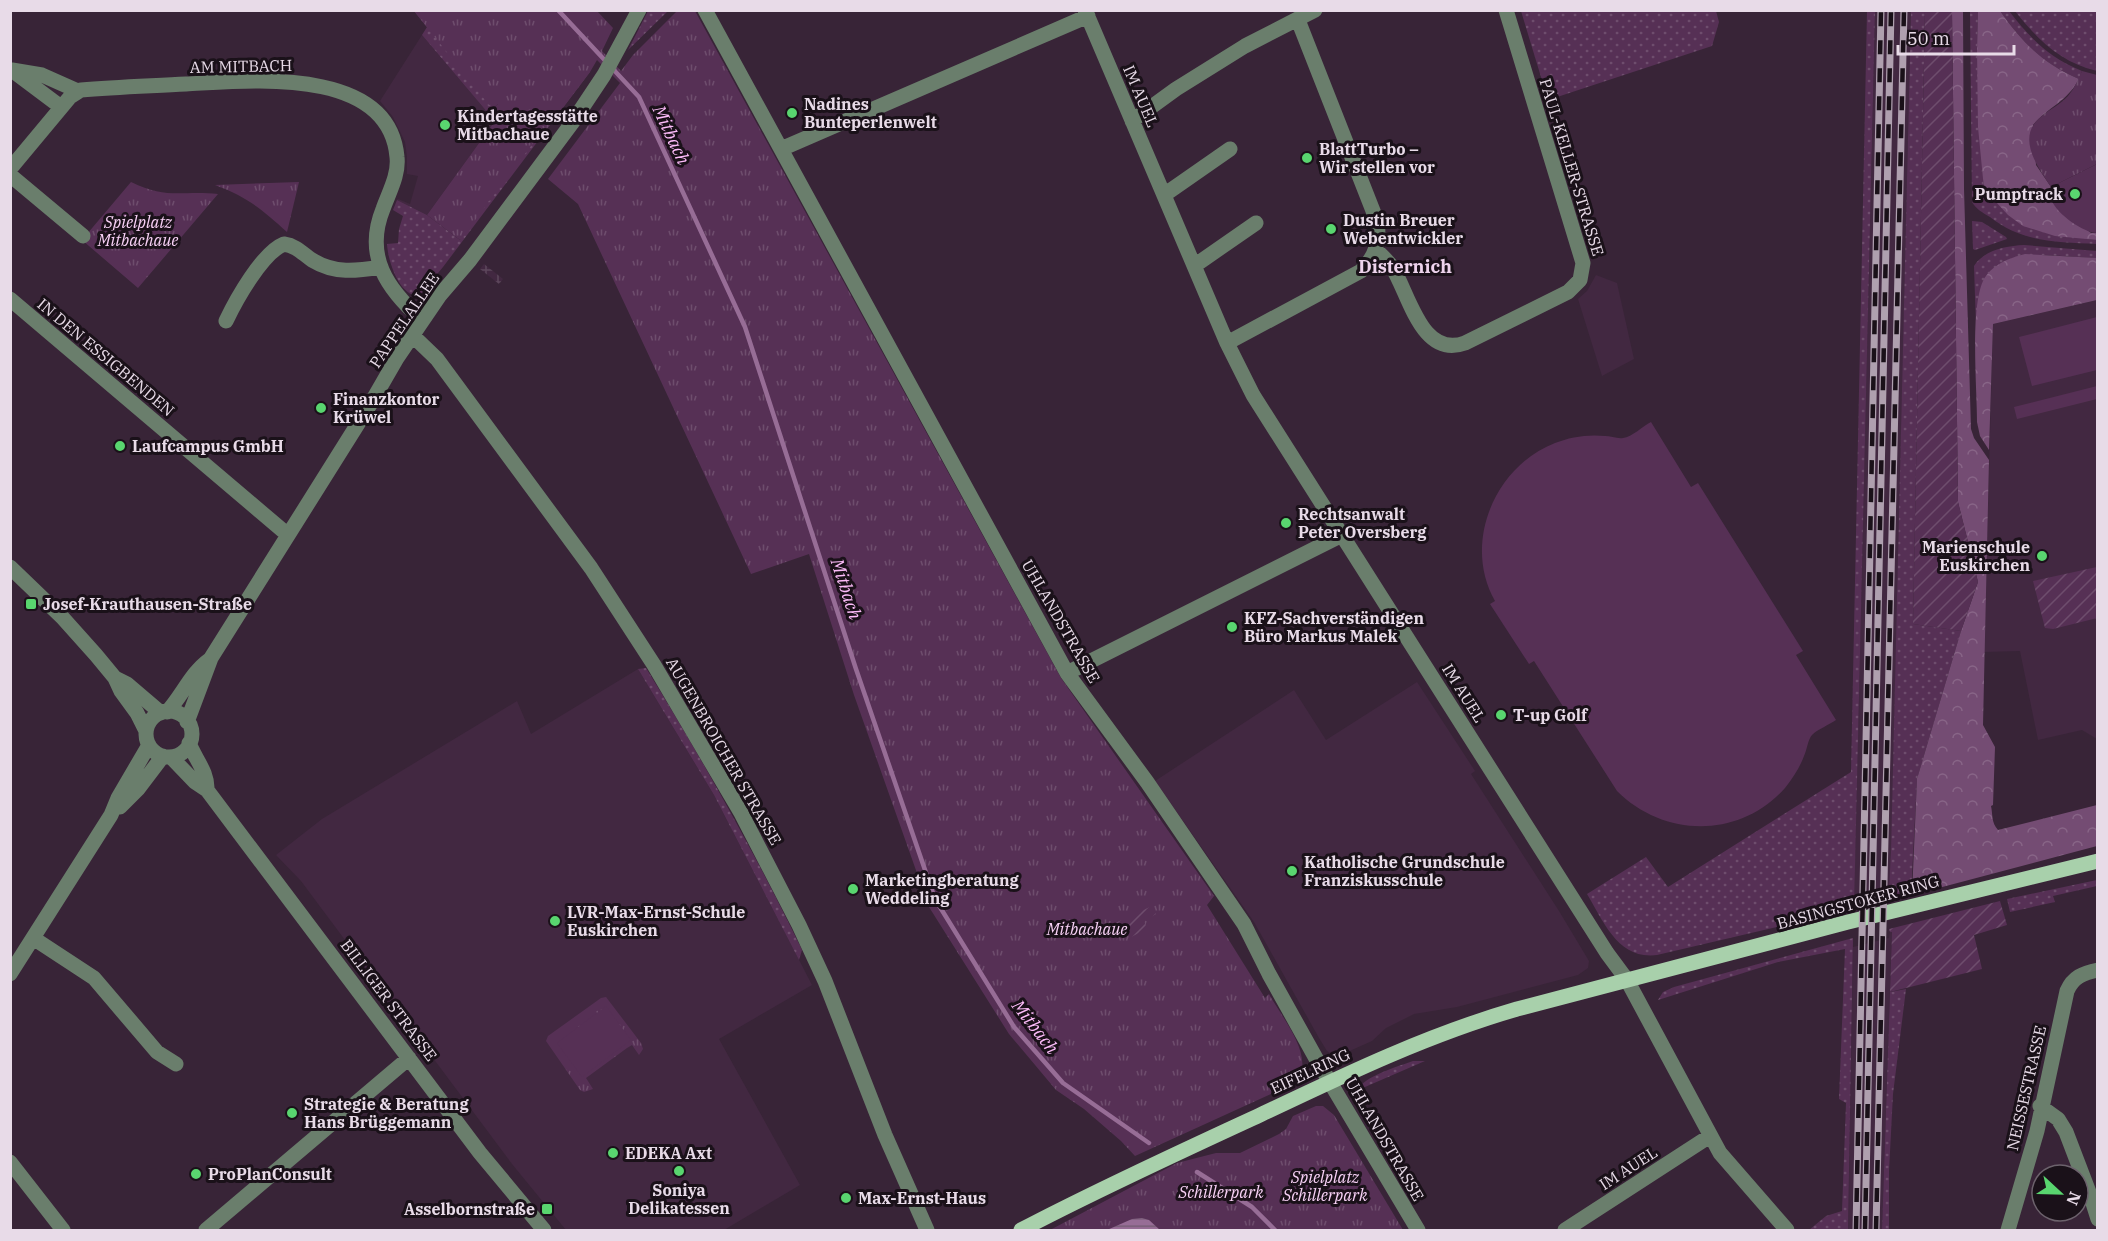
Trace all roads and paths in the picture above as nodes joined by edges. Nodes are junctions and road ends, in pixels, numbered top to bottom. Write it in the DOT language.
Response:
graph roads {
  1 [pos="639,10"];
  2 [pos="705,10"];
  3 [pos="1316,10"];
  4 [pos="1506,10"];
  5 [pos="1087,13"];
  6 [pos="1298,20"];
  7 [pos="11,70"];
  8 [pos="78,91"];
  9 [pos="61,107"];
  10 [pos="1132,122"];
  11 [pos="781,149"];
  12 [pos="1230,149"];
  13 [pos="10,169"];
  14 [pos="10,175"];
  15 [pos="1164,195"];
  16 [pos="1256,223"];
  17 [pos="83,236"];
  18 [pos="1376,250"];
  19 [pos="1194,266"];
  20 [pos="381,267"];
  21 [pos="10,299"];
  22 [pos="422,320"];
  23 [pos="226,321"];
  24 [pos="412,335"];
  25 [pos="1227,343"];
  26 [pos="288,535"];
  27 [pos="1342,535"];
  28 [pos="10,567"];
  29 [pos="211,658"];
  30 [pos="1067,673"];
  31 [pos="115,678"];
  32 [pos="164,712"];
  33 [pos="187,722"];
  34 [pos="148,738"];
  35 [pos="189,743"];
  36 [pos="167,756"];
  37 [pos="207,790"];
  38 [pos="111,815"];
  39 [pos="2097,861"];
  40 [pos="33,938"];
  41 [pos="2097,970"];
  42 [pos="10,974"];
  43 [pos="1627,980"];
  44 [pos="410,1058"];
  45 [pos="176,1064"];
  46 [pos="1330,1081"];
  47 [pos="2040,1106"];
  48 [pos="1710,1136"];
  49 [pos="10,1162"];
  50 [pos="2097,1219"];
  51 [pos="63,1230"];
  52 [pos="206,1230"];
  53 [pos="544,1230"];
  54 [pos="927,1230"];
  55 [pos="1021,1230"];
  56 [pos="1418,1230"];
  57 [pos="1565,1230"];
  58 [pos="1787,1230"];
  59 [pos="2008,1230"];
  1 -- 22 [label="street, PAPPELALLEE"];
  2 -- 11 [label="street, UHLANDSTRASSE"];
  3 -- 6 [label="street"];
  4 -- 18 [label="street, PAUL-KELLER-STRASSE"];
  5 -- 10 [label="street, IM AUEL"];
  5 -- 11 [label="street"];
  6 -- 10 [label="street"];
  6 -- 18 [label="street"];
  7 -- 8 [label="street"];
  7 -- 9 [label="street"];
  8 -- 9 [label="street"];
  8 -- 20 [label="street, AM MITBACH"];
  9 -- 13 [label="street"];
  10 -- 15 [label="street, IM AUEL"];
  11 -- 30 [label="street, UHLANDSTRASSE"];
  12 -- 15 [label="street"];
  14 -- 17 [label="street"];
  15 -- 19 [label="street, IM AUEL"];
  16 -- 19 [label="street"];
  18 -- 25 [label="street"];
  19 -- 25 [label="street, IM AUEL"];
  20 -- 22 [label="street, AM MITBACH"];
  20 -- 23 [label="street"];
  21 -- 26 [label="street, IN DEN ESSIGBENDEN"];
  22 -- 24 [label="street, PAPPELALLEE"];
  24 -- 26 [label="street, PAPPELALLEE"];
  24 -- 54 [label="street, AUGENBROICHER STRASSE"];
  25 -- 27 [label="street, IM AUEL"];
  26 -- 29 [label="street, PAPPELALLEE"];
  27 -- 30 [label="street"];
  27 -- 43 [label="street, IM AUEL"];
  28 -- 31 [label="street"];
  29 -- 32 [label="street, PAPPELALLEE"];
  29 -- 33 [label="street, PAPPELALLEE"];
  30 -- 46 [label="street, UHLANDSTRASSE"];
  31 -- 32 [label="street"];
  31 -- 34 [label="street"];
  32 -- 33 [label="street"];
  32 -- 34 [label="street"];
  33 -- 35 [label="street"];
  34 -- 36 [label="street"];
  34 -- 38 [label="street"];
  35 -- 36 [label="street"];
  35 -- 37 [label="street, BILLIGER STRASSE"];
  36 -- 37 [label="street, BILLIGER STRASSE"];
  36 -- 38 [label="street"];
  37 -- 44 [label="street, BILLIGER STRASSE"];
  38 -- 40 [label="street"];
  39 -- 43 [label="main road, BASINGSTOKER RING"];
  40 -- 42 [label="street"];
  40 -- 45 [label="street"];
  41 -- 47 [label="street, NEISSESTRASSE"];
  43 -- 46 [label="main road, EIFELRING"];
  43 -- 48 [label="street, IM AUEL"];
  44 -- 52 [label="street"];
  44 -- 53 [label="street, BILLIGER STRASSE"];
  46 -- 55 [label="main road, EIFELRING"];
  46 -- 56 [label="street, UHLANDSTRASSE"];
  47 -- 50 [label="street"];
  47 -- 59 [label="street, NEISSESTRASSE"];
  48 -- 57 [label="street, IM AUEL"];
  48 -- 58 [label="street, IM AUEL"];
  49 -- 51 [label="street"];
}
